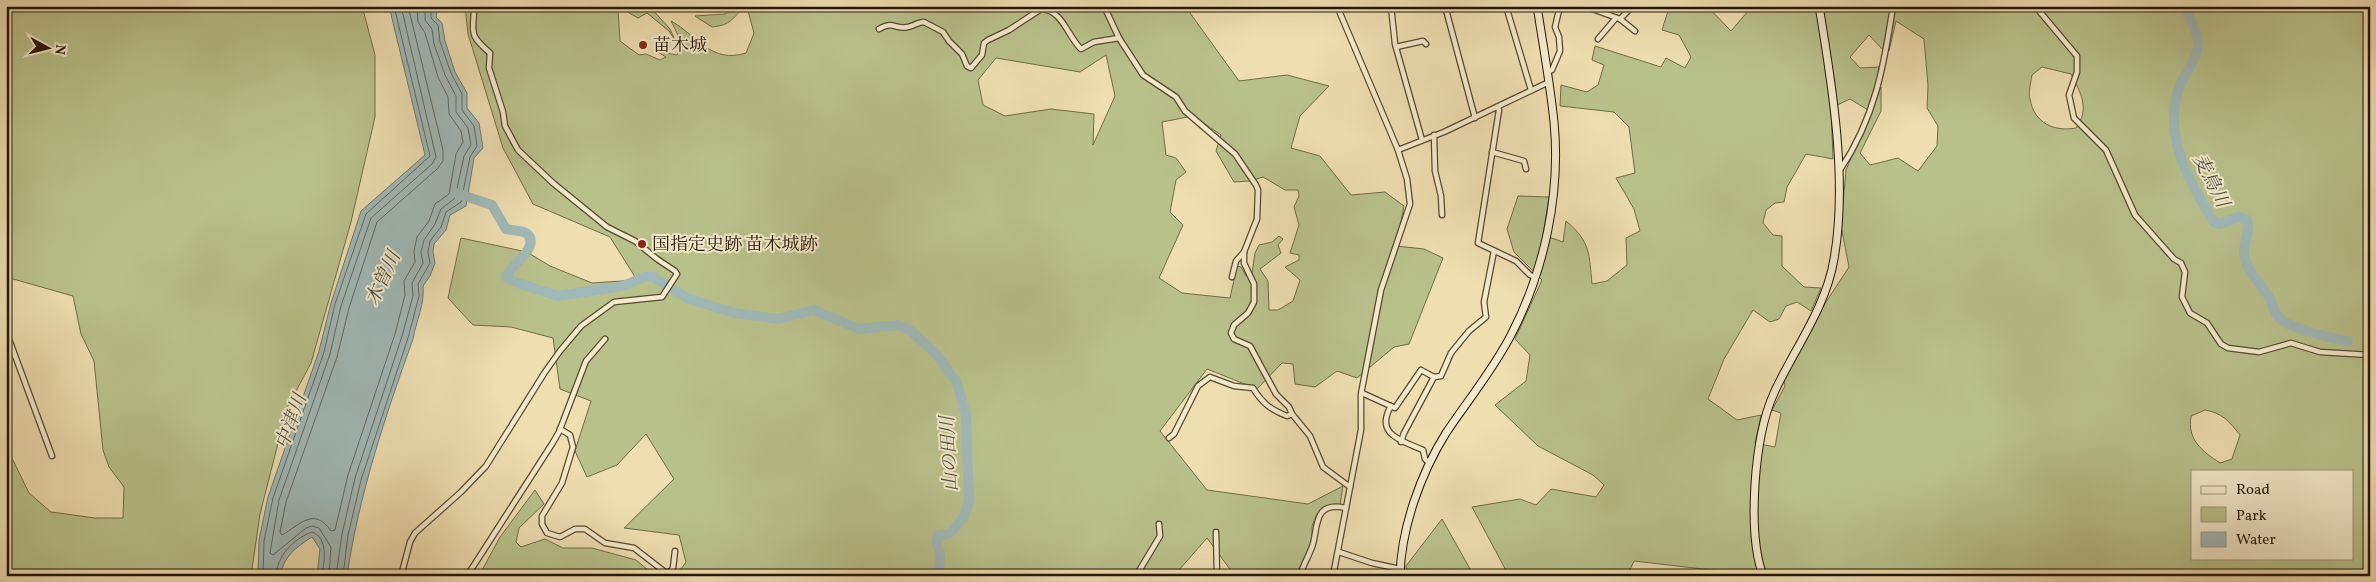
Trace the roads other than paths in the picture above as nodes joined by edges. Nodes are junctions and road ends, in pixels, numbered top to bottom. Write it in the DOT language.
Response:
graph roads {
  1 [pos="474,6"];
  2 [pos="1104,6"];
  3 [pos="1338,6"];
  4 [pos="1390,6"];
  5 [pos="1463,6"];
  6 [pos="1506,6"];
  7 [pos="1537,6"];
  8 [pos="1560,6"];
  9 [pos="1584,6"];
  10 [pos="1633,6"];
  11 [pos="1819,6"];
  12 [pos="1893,6"];
  13 [pos="2035,6"];
  14 [pos="1445,9"];
  15 [pos="1618,18"];
  16 [pos="879,29"];
  17 [pos="1635,31"];
  18 [pos="1119,38"];
  19 [pos="1598,38"];
  20 [pos="1426,44"];
  21 [pos="1396,47"];
  22 [pos="1547,72"];
  23 [pos="1549,82"];
  24 [pos="1531,90"];
  25 [pos="1498,107"];
  26 [pos="1475,118"];
  27 [pos="1434,135"];
  28 [pos="1422,140"];
  29 [pos="1398,150"];
  30 [pos="1492,152"];
  31 [pos="1526,169"];
  32 [pos="1838,172"];
  33 [pos="1442,215"];
  34 [pos="1494,251"];
  35 [pos="1244,252"];
  36 [pos="1535,276"];
  37 [pos="1232,278"];
  38 [pos="6,331"];
  39 [pos="605,339"];
  40 [pos="2370,355"];
  41 [pos="1434,377"];
  42 [pos="1362,393"];
  43 [pos="1391,406"];
  44 [pos="1292,414"];
  45 [pos="560,429"];
  46 [pos="1169,438"];
  47 [pos="1401,442"];
  48 [pos="52,456"];
  49 [pos="1430,464"];
  50 [pos="1350,487"];
  51 [pos="1346,508"];
  52 [pos="1159,524"];
  53 [pos="1216,532"];
  54 [pos="675,551"];
  55 [pos="1339,552"];
  56 [pos="1400,572"];
  57 [pos="668,574"];
  58 [pos="400,576"];
  59 [pos="467,576"];
  60 [pos="1136,576"];
  61 [pos="1217,576"];
  62 [pos="1297,576"];
  63 [pos="1333,576"];
  64 [pos="1763,576"];
  1 -- 58 [label="street"];
  2 -- 18 [label="street"];
  3 -- 29 [label="street"];
  4 -- 21 [label="street"];
  5 -- 14 [label="street"];
  6 -- 24 [label="street"];
  7 -- 22 [label="street"];
  8 -- 22 [label="street"];
  9 -- 15 [label="street"];
  10 -- 15 [label="street"];
  11 -- 32 [label="street"];
  12 -- 32 [label="street"];
  13 -- 40 [label="street"];
  14 -- 26 [label="street"];
  15 -- 17 [label="street"];
  15 -- 19 [label="street"];
  16 -- 18 [label="street"];
  18 -- 35 [label="street"];
  20 -- 21 [label="street"];
  21 -- 28 [label="street"];
  22 -- 23 [label="street"];
  23 -- 24 [label="street"];
  23 -- 36 [label="street"];
  24 -- 25 [label="street"];
  25 -- 26 [label="street"];
  25 -- 30 [label="street"];
  26 -- 27 [label="street"];
  27 -- 28 [label="street"];
  27 -- 33 [label="street"];
  28 -- 29 [label="street"];
  29 -- 42 [label="street"];
  30 -- 31 [label="street"];
  30 -- 34 [label="street"];
  32 -- 64 [label="street"];
  34 -- 36 [label="street"];
  34 -- 41 [label="street"];
  35 -- 37 [label="street"];
  35 -- 44 [label="street"];
  36 -- 49 [label="street"];
  38 -- 48 [label="street"];
  39 -- 45 [label="street"];
  41 -- 43 [label="street"];
  41 -- 47 [label="street"];
  42 -- 43 [label="street"];
  42 -- 50 [label="street"];
  43 -- 47 [label="street"];
  44 -- 46 [label="street"];
  44 -- 50 [label="street"];
  45 -- 57 [label="street"];
  45 -- 59 [label="street"];
  47 -- 49 [label="street"];
  49 -- 56 [label="street"];
  50 -- 51 [label="street"];
  51 -- 55 [label="street"];
  51 -- 62 [label="street"];
  52 -- 60 [label="street"];
  53 -- 61 [label="street"];
  54 -- 57 [label="street"];
  55 -- 56 [label="street"];
  55 -- 63 [label="street"];
}
